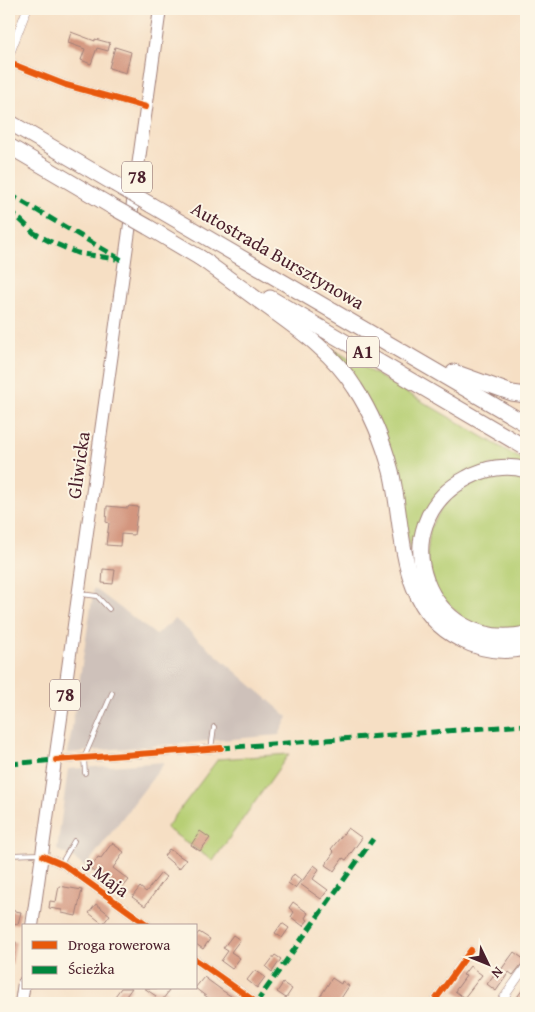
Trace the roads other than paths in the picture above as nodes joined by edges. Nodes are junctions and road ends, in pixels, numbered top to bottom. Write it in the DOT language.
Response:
graph roads {
  1 [pos="27,9"];
  2 [pos="160,9"];
  3 [pos="9,57"];
  4 [pos="146,107"];
  5 [pos="9,122"];
  6 [pos="9,146"];
  7 [pos="199,257"];
  8 [pos="398,349"];
  9 [pos="526,395"];
  10 [pos="526,424"];
  11 [pos="526,448"];
  12 [pos="526,470"];
  13 [pos="79,594"];
  14 [pos="108,608"];
  15 [pos="526,634"];
  16 [pos="526,648"];
  17 [pos="112,693"];
  18 [pos="214,727"];
  19 [pos="221,748"];
  20 [pos="211,749"];
  21 [pos="84,758"];
  22 [pos="56,760"];
  23 [pos="85,773"];
  24 [pos="74,841"];
  25 [pos="9,855"];
  26 [pos="43,856"];
  27 [pos="61,864"];
  28 [pos="32,924"];
  29 [pos="146,924"];
  30 [pos="470,950"];
  31 [pos="198,961"];
  32 [pos="526,966"];
  33 [pos="23,990"];
  34 [pos="21,1003"];
  35 [pos="257,1003"];
  36 [pos="433,1003"];
  37 [pos="500,1003"];
  1 -- 3 [label="street"];
  2 -- 4 [label="main road, Gliwicka / 78"];
  3 -- 4 [label="street"];
  4 -- 13 [label="main road, Gliwicka / 78"];
  5 -- 8 [label="highway, Autostrada Bursztynowa / A1, bridge"];
  6 -- 7 [label="highway, A1, bridge"];
  7 -- 11 [label="highway, A1"];
  7 -- 16 [label="highway"];
  8 -- 9 [label="highway"];
  8 -- 10 [label="highway, Autostrada Bursztynowa / A1"];
  12 -- 15 [label="highway"];
  13 -- 14 [label="lane"];
  13 -- 22 [label="main road, Gliwicka / 78"];
  17 -- 21 [label="lane"];
  18 -- 20 [label="lane"];
  19 -- 20 [label="street"];
  20 -- 21 [label="street"];
  21 -- 22 [label="street"];
  21 -- 23 [label="lane"];
  22 -- 26 [label="main road, Gliwicka / 78"];
  24 -- 27 [label="lane"];
  25 -- 26 [label="lane"];
  26 -- 27 [label="street, 3 Maja"];
  26 -- 28 [label="main road, Gliwicka / 78"];
  27 -- 29 [label="street, 3 Maja"];
  30 -- 36 [label="street"];
  31 -- 35 [label="street"];
  32 -- 37 [label="street"];
  33 -- 34 [label="main road"];
}
